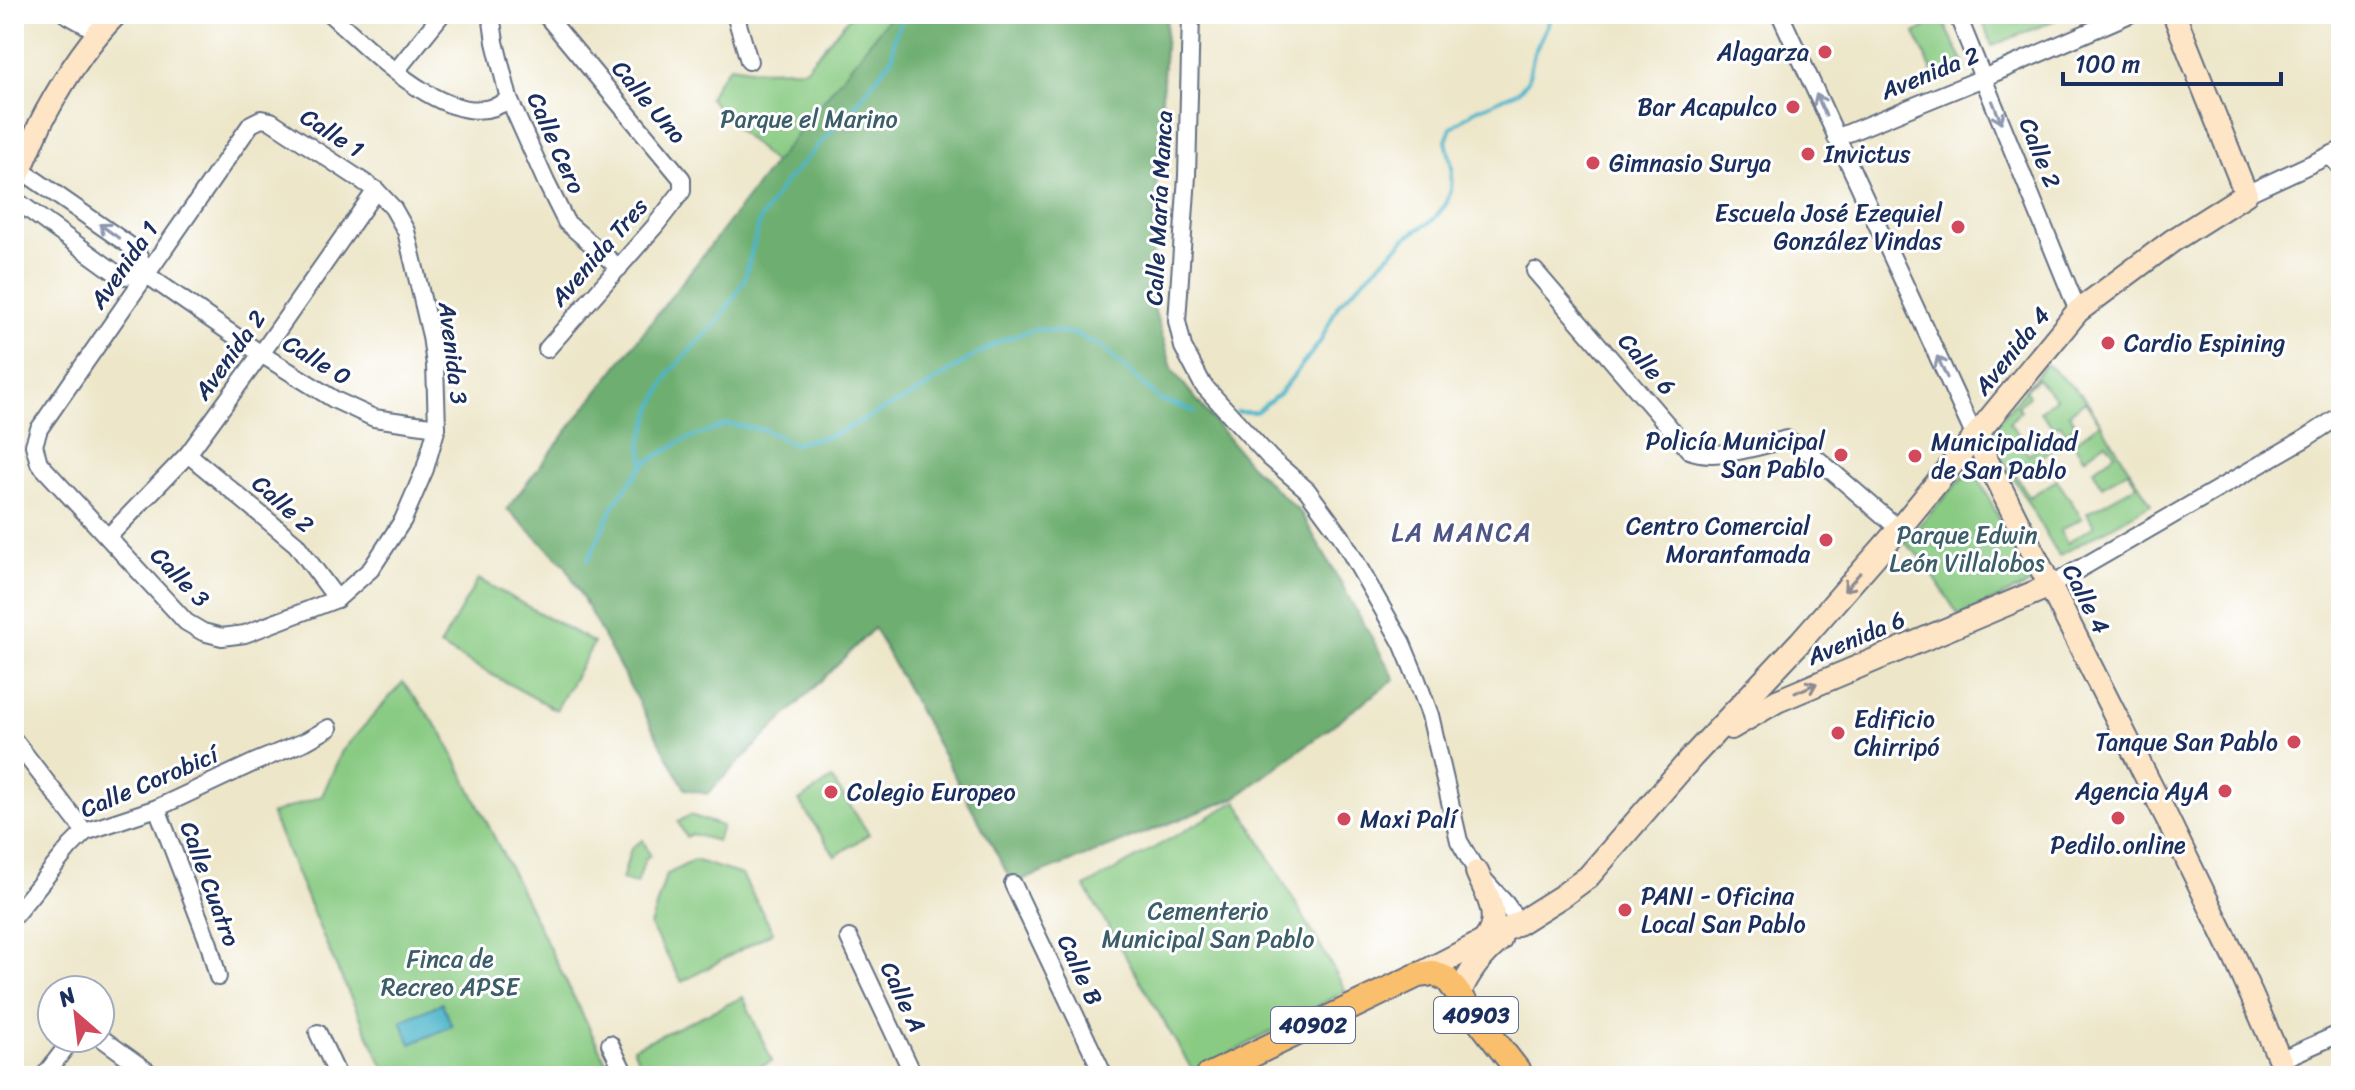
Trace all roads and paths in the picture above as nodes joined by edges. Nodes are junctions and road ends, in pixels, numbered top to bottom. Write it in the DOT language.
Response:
graph roads {
  1 [pos="66,14"];
  2 [pos="116,14"];
  3 [pos="330,14"];
  4 [pos="442,14"];
  5 [pos="491,14"];
  6 [pos="545,14"];
  7 [pos="735,14"];
  8 [pos="1191,14"];
  9 [pos="1780,14"];
  10 [pos="1957,14"];
  11 [pos="2130,14"];
  12 [pos="2174,14"];
  13 [pos="98,32"];
  14 [pos="749,61"];
  15 [pos="396,71"];
  16 [pos="1983,78"];
  17 [pos="509,99"];
  18 [pos="261,119"];
  19 [pos="1836,138"];
  20 [pos="2337,158"];
  21 [pos="18,178"];
  22 [pos="684,186"];
  23 [pos="376,190"];
  24 [pos="2246,194"];
  25 [pos="14,199"];
  26 [pos="619,268"];
  27 [pos="1535,271"];
  28 [pos="147,275"];
  29 [pos="2078,311"];
  30 [pos="547,349"];
  31 [pos="261,354"];
  32 [pos="2341,415"];
  33 [pos="437,427"];
  34 [pos="1975,437"];
  35 [pos="34,445"];
  36 [pos="188,454"];
  37 [pos="1899,529"];
  38 [pos="108,537"];
  39 [pos="2050,586"];
  40 [pos="337,599"];
  41 [pos="1800,642"];
  42 [pos="1777,701"];
  43 [pos="329,728"];
  44 [pos="14,740"];
  45 [pos="1692,757"];
  46 [pos="157,808"];
  47 [pos="85,832"];
  48 [pos="1477,872"];
  49 [pos="1013,884"];
  50 [pos="17,903"];
  51 [pos="1519,923"];
  52 [pos="849,938"];
  53 [pos="1484,941"];
  54 [pos="1418,975"];
  55 [pos="218,977"];
  56 [pos="1460,993"];
  57 [pos="318,1033"];
  58 [pos="2341,1033"];
  59 [pos="610,1044"];
  60 [pos="116,1049"];
  61 [pos="61,1054"];
  62 [pos="2284,1068"];
  63 [pos="44,1076"];
  64 [pos="154,1076"];
  65 [pos="338,1076"];
  66 [pos="626,1076"];
  67 [pos="914,1076"];
  68 [pos="1104,1076"];
  69 [pos="1208,1076"];
  70 [pos="1522,1076"];
  1 -- 13 [label="street"];
  2 -- 13 [label="main road"];
  3 -- 15 [label="street"];
  4 -- 15 [label="street"];
  5 -- 17 [label="street, Calle Cero"];
  6 -- 22 [label="street, Calle Uno"];
  7 -- 14 [label="street"];
  8 -- 48 [label="street, Calle María Manca"];
  19 -- 9 [label="street, Calle 4, one-way"];
  10 -- 16 [label="street, Calle 2"];
  11 -- 16 [label="street, Avenida 2"];
  12 -- 24 [label="main road"];
  13 -- 21 [label="main road"];
  15 -- 17 [label="street"];
  16 -- 19 [label="street, Avenida 2"];
  16 -- 29 [label="street, Calle 2, one-way"];
  17 -- 26 [label="street, Calle Cero"];
  18 -- 23 [label="street, Calle 1"];
  18 -- 28 [label="street, Avenida 1"];
  34 -- 19 [label="street, Calle 4, one-way"];
  20 -- 24 [label="street"];
  28 -- 21 [label="street, Calle 0, one-way"];
  22 -- 26 [label="street, Avenida Tres"];
  23 -- 31 [label="street, Avenida 2"];
  23 -- 33 [label="street, Avenida 3"];
  24 -- 29 [label="main road, Avenida 4"];
  25 -- 28 [label="street, Calle 0"];
  26 -- 30 [label="street, Avenida Tres"];
  27 -- 37 [label="street, Calle 6"];
  28 -- 31 [label="street, Calle 0"];
  28 -- 35 [label="street, Avenida 1"];
  29 -- 34 [label="main road, Avenida 4"];
  31 -- 33 [label="street, Calle 0"];
  31 -- 36 [label="street, Avenida 2"];
  32 -- 39 [label="street"];
  33 -- 40 [label="street, Avenida 3"];
  34 -- 37 [label="main road, Avenida 4"];
  34 -- 39 [label="main road, Calle 4"];
  35 -- 38 [label="street, Calle 3"];
  36 -- 38 [label="street, Avenida 2"];
  36 -- 40 [label="street, Calle 2"];
  37 -- 41 [label="main road, Avenida 4, one-way"];
  38 -- 40 [label="street, Calle 3"];
  42 -- 39 [label="main road, Avenida 6 / 40902, one-way"];
  39 -- 62 [label="main road, Calle 4"];
  41 -- 42 [label="main road"];
  41 -- 45 [label="main road, Avenida 4"];
  42 -- 45 [label="main road, Avenida 6 / 40902"];
  43 -- 46 [label="street, Calle Corobicí"];
  44 -- 47 [label="street"];
  45 -- 51 [label="main road, 40902"];
  46 -- 47 [label="street, Calle Corobicí"];
  46 -- 55 [label="street, Calle Cuatro"];
  47 -- 50 [label="street, Calle Corobicí"];
  48 -- 51 [label="street, Calle María Manca"];
  48 -- 53 [label="main road"];
  49 -- 68 [label="street, Calle B"];
  51 -- 53 [label="main road, 40902"];
  51 -- 56 [label="main road"];
  52 -- 67 [label="street, Calle A"];
  53 -- 54 [label="main road, 40902"];
  54 -- 56 [label="main road, 40903"];
  54 -- 69 [label="main road, 40902"];
  56 -- 70 [label="main road, 40903"];
  57 -- 65 [label="street"];
  58 -- 62 [label="street"];
  59 -- 66 [label="street"];
  60 -- 64 [label="street"];
  61 -- 63 [label="street"];
}
